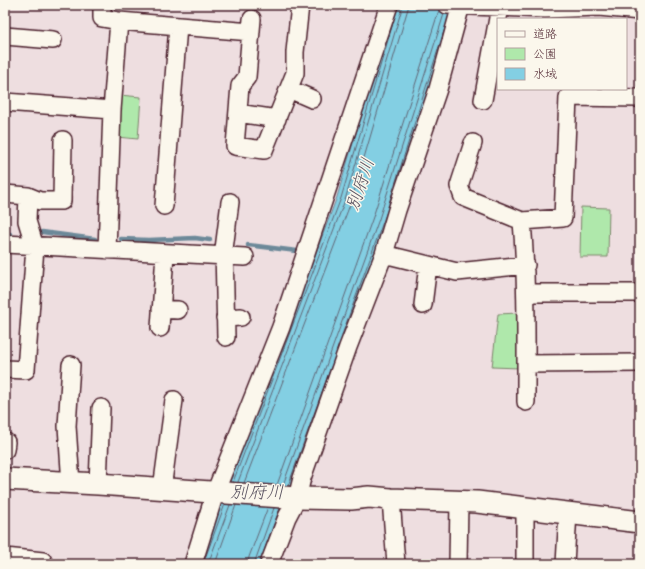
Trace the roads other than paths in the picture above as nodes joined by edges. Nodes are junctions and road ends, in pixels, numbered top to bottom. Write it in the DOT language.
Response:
graph roads {
  1 [pos="300,5"];
  2 [pos="389,5"];
  3 [pos="456,5"];
  4 [pos="98,7"];
  5 [pos="500,7"];
  6 [pos="640,11"];
  7 [pos="499,18"];
  8 [pos="119,21"];
  9 [pos="178,26"];
  10 [pos="497,30"];
  11 [pos="5,36"];
  12 [pos="53,40"];
  13 [pos="289,89"];
  14 [pos="489,91"];
  15 [pos="640,98"];
  16 [pos="312,99"];
  17 [pos="5,102"];
  18 [pos="112,110"];
  19 [pos="238,113"];
  20 [pos="276,119"];
  21 [pos="63,140"];
  22 [pos="473,143"];
  23 [pos="5,194"];
  24 [pos="28,196"];
  25 [pos="230,202"];
  26 [pos="164,206"];
  27 [pos="522,220"];
  28 [pos="34,243"];
  29 [pos="5,244"];
  30 [pos="224,247"];
  31 [pos="107,250"];
  32 [pos="165,254"];
  33 [pos="384,254"];
  34 [pos="245,257"];
  35 [pos="428,265"];
  36 [pos="526,265"];
  37 [pos="527,293"];
  38 [pos="640,293"];
  39 [pos="423,305"];
  40 [pos="161,309"];
  41 [pos="178,310"];
  42 [pos="160,328"];
  43 [pos="226,337"];
  44 [pos="640,363"];
  45 [pos="526,364"];
  46 [pos="71,365"];
  47 [pos="5,369"];
  48 [pos="174,400"];
  49 [pos="526,402"];
  50 [pos="100,408"];
  51 [pos="5,479"];
  52 [pos="71,484"];
  53 [pos="98,484"];
  54 [pos="162,489"];
  55 [pos="215,493"];
  56 [pos="297,498"];
  57 [pos="390,499"];
  58 [pos="459,502"];
  59 [pos="525,508"];
  60 [pos="568,512"];
  61 [pos="640,522"];
  62 [pos="5,557"];
  63 [pos="43,561"];
  64 [pos="193,564"];
  65 [pos="269,564"];
  66 [pos="396,564"];
  67 [pos="458,564"];
  68 [pos="525,564"];
  69 [pos="565,564"];
  1 -- 13 [label="street"];
  2 -- 55 [label="street"];
  3 -- 5 [label="street"];
  3 -- 33 [label="street"];
  4 -- 8 [label="street"];
  5 -- 6 [label="street"];
  5 -- 7 [label="street"];
  8 -- 9 [label="street"];
  8 -- 18 [label="street"];
  9 -- 19 [label="street"];
  9 -- 26 [label="street"];
  10 -- 14 [label="street"];
  11 -- 12 [label="street"];
  13 -- 16 [label="street"];
  13 -- 20 [label="street"];
  15 -- 27 [label="street"];
  17 -- 18 [label="street"];
  18 -- 31 [label="street"];
  19 -- 20 [label="street"];
  19 -- 20 [label="street"];
  21 -- 24 [label="street"];
  22 -- 27 [label="street"];
  23 -- 24 [label="street"];
  24 -- 28 [label="street"];
  25 -- 30 [label="street"];
  27 -- 36 [label="street"];
  28 -- 29 [label="street"];
  28 -- 31 [label="street"];
  28 -- 47 [label="street"];
  30 -- 32 [label="street"];
  30 -- 34 [label="street"];
  30 -- 43 [label="street"];
  31 -- 32 [label="street"];
  32 -- 40 [label="street"];
  33 -- 35 [label="street"];
  33 -- 56 [label="street"];
  35 -- 36 [label="street"];
  35 -- 39 [label="street"];
  36 -- 37 [label="street"];
  37 -- 38 [label="street"];
  37 -- 45 [label="street"];
  40 -- 41 [label="street"];
  40 -- 42 [label="street"];
  44 -- 45 [label="street"];
  45 -- 49 [label="street"];
  46 -- 52 [label="street"];
  48 -- 54 [label="street"];
  50 -- 53 [label="street"];
  51 -- 52 [label="street"];
  52 -- 53 [label="street"];
  53 -- 54 [label="street"];
  54 -- 55 [label="street"];
  55 -- 56 [label="street"];
  55 -- 64 [label="street"];
  56 -- 57 [label="street"];
  56 -- 65 [label="street"];
  57 -- 58 [label="street"];
  57 -- 66 [label="street"];
  58 -- 59 [label="street"];
  58 -- 67 [label="street"];
  59 -- 60 [label="street"];
  59 -- 68 [label="street"];
  60 -- 61 [label="street"];
  60 -- 69 [label="street"];
  62 -- 63 [label="street"];
}
